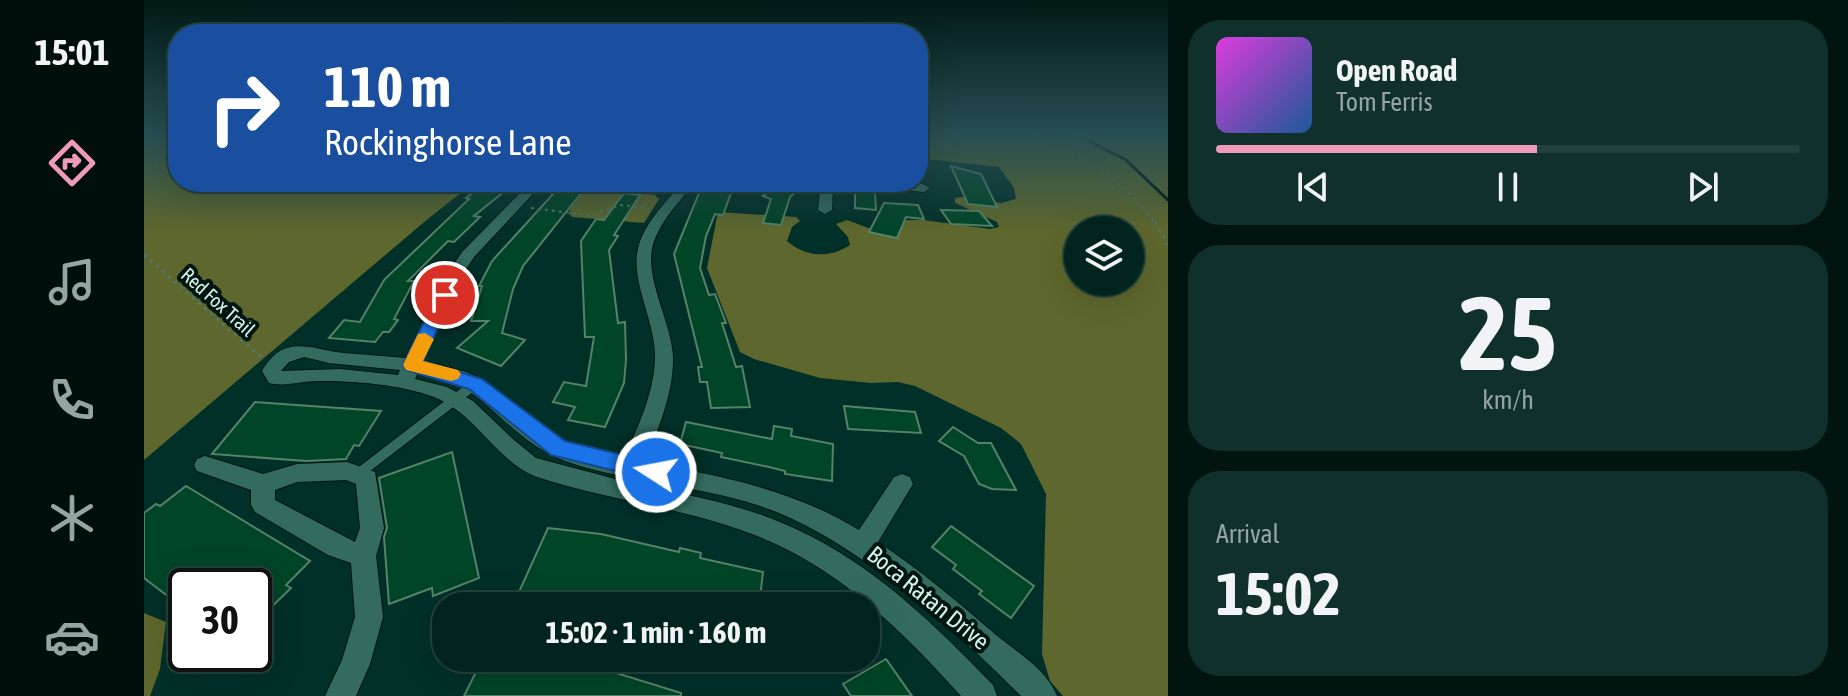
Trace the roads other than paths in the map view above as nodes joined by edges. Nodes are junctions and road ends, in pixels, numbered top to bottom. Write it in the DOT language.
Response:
graph roads {
  1 [pos="528,192"];
  2 [pos="681,192"];
  3 [pos="826,192"];
  4 [pos="825,210"];
  5 [pos="277,361"];
  6 [pos="408,374"];
  7 [pos="475,384"];
  8 [pos="455,399"];
  9 [pos="205,465"];
  10 [pos="631,467"];
  11 [pos="358,474"];
  12 [pos="263,484"];
  13 [pos="902,484"];
  14 [pos="622,492"];
  15 [pos="863,545"];
  16 [pos="363,556"];
  17 [pos="340,696"];
  18 [pos="982,696"];
  19 [pos="1042,696"];
  1 -- 6 [label="street"];
  2 -- 10 [label="street"];
  3 -- 4 [label="street"];
  5 -- 6 [label="street, Boca Ratan Drive"];
  6 -- 7 [label="street, Boca Ratan Drive"];
  6 -- 8 [label="street, Boca Ratan Drive"];
  7 -- 8 [label="lane"];
  7 -- 10 [label="street, Boca Ratan Drive"];
  8 -- 11 [label="lane"];
  8 -- 14 [label="street, Boca Ratan Drive"];
  9 -- 12 [label="street"];
  10 -- 14 [label="street"];
  10 -- 15 [label="street, Boca Ratan Drive"];
  11 -- 12 [label="street"];
  11 -- 16 [label="street"];
  12 -- 16 [label="street"];
  13 -- 15 [label="street"];
  14 -- 18 [label="street, Boca Ratan Drive"];
  15 -- 19 [label="street, Boca Ratan Drive"];
  16 -- 17 [label="street"];
}
